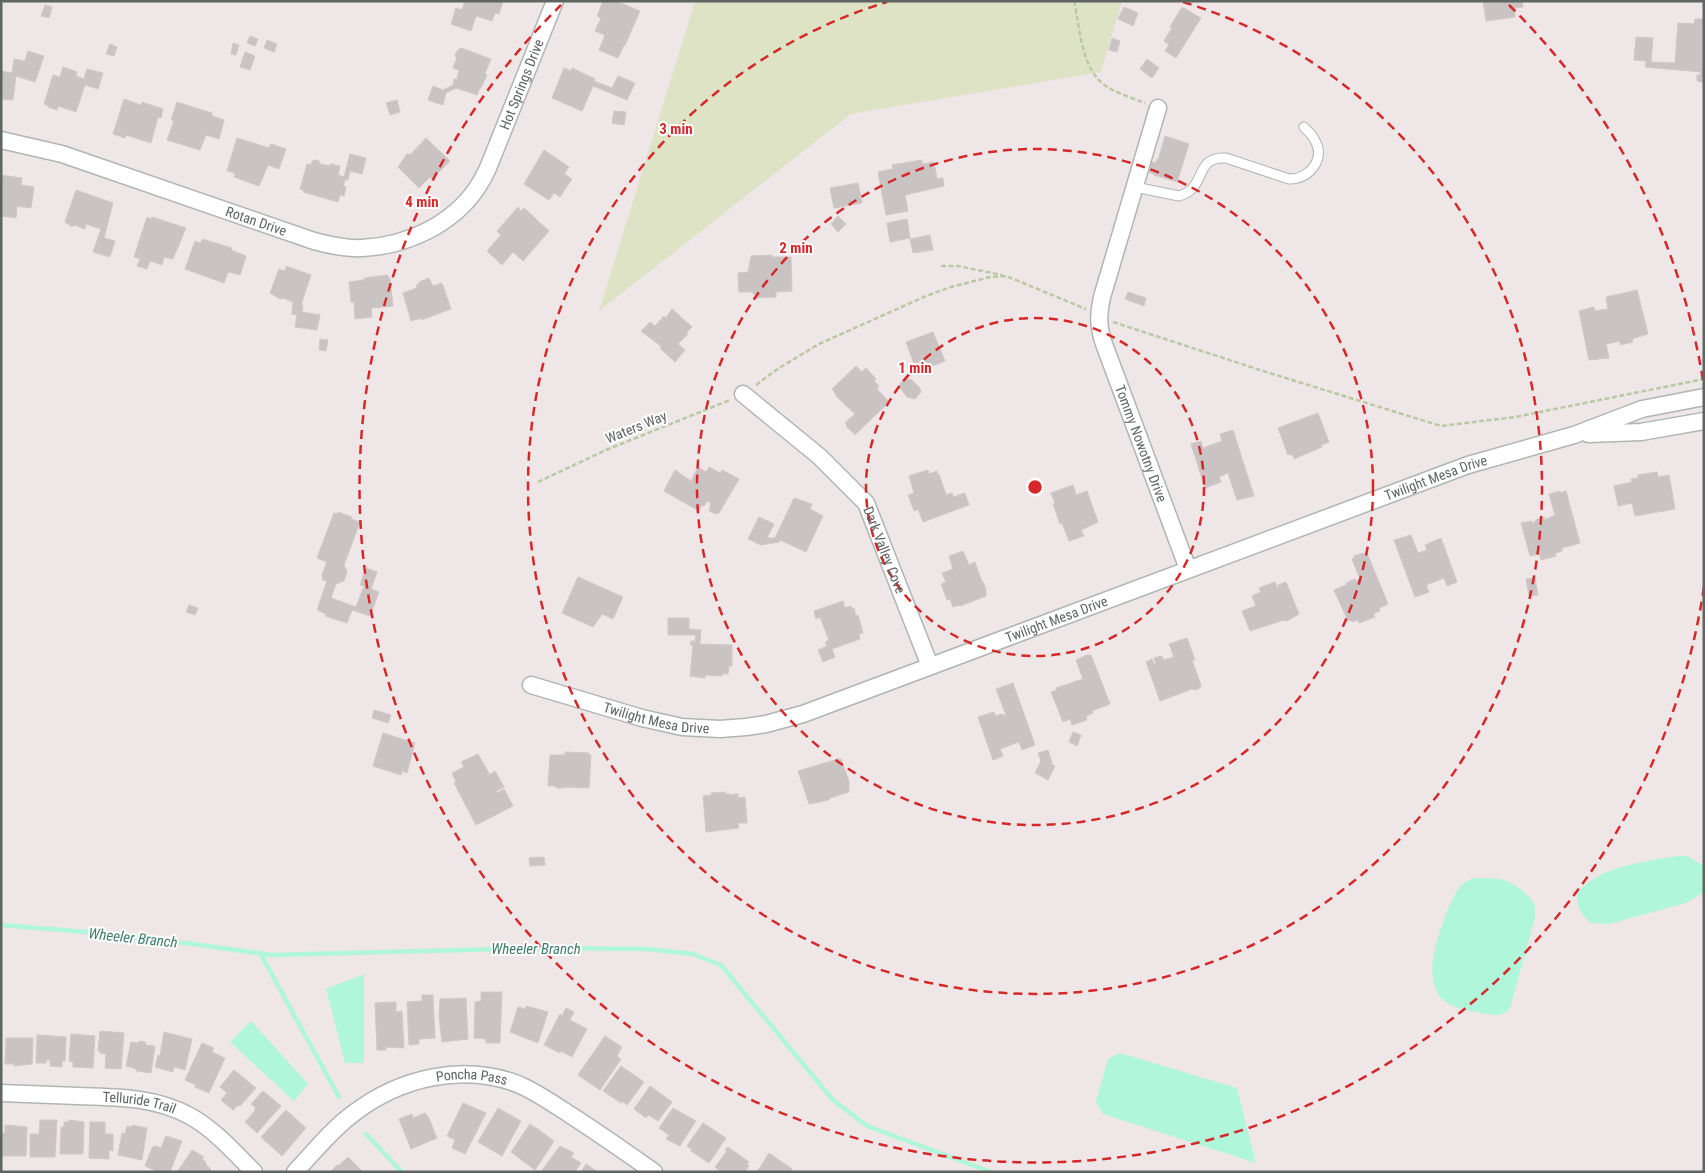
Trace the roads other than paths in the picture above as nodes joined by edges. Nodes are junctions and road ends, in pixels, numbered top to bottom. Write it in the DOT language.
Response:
graph roads {
  1 [pos="555,1"];
  2 [pos="1158,108"];
  3 [pos="1304,127"];
  4 [pos="1,140"];
  5 [pos="488,168"];
  6 [pos="1135,187"];
  7 [pos="743,394"];
  8 [pos="1704,397"];
  9 [pos="1704,421"];
  10 [pos="1574,434"];
  11 [pos="1188,569"];
  12 [pos="930,666"];
  13 [pos="531,685"];
  14 [pos="1,1094"];
  15 [pos="254,1172"];
  16 [pos="295,1172"];
  17 [pos="654,1172"];
  1 -- 5 [label="street, Hot Springs Drive"];
  2 -- 6 [label="street"];
  3 -- 6 [label="lane"];
  4 -- 5 [label="street, Rotan Drive"];
  6 -- 11 [label="street, Tommy Nowotny Drive"];
  7 -- 12 [label="street, Dark Valley Cove"];
  8 -- 10 [label="street, Twilight Mesa Drive"];
  9 -- 10 [label="street, Twilight Mesa Drive"];
  10 -- 11 [label="street, Twilight Mesa Drive"];
  11 -- 12 [label="street, Twilight Mesa Drive"];
  12 -- 13 [label="street, Twilight Mesa Drive"];
  14 -- 15 [label="street, Telluride Trail"];
  16 -- 17 [label="street, Poncha Pass"];
}
